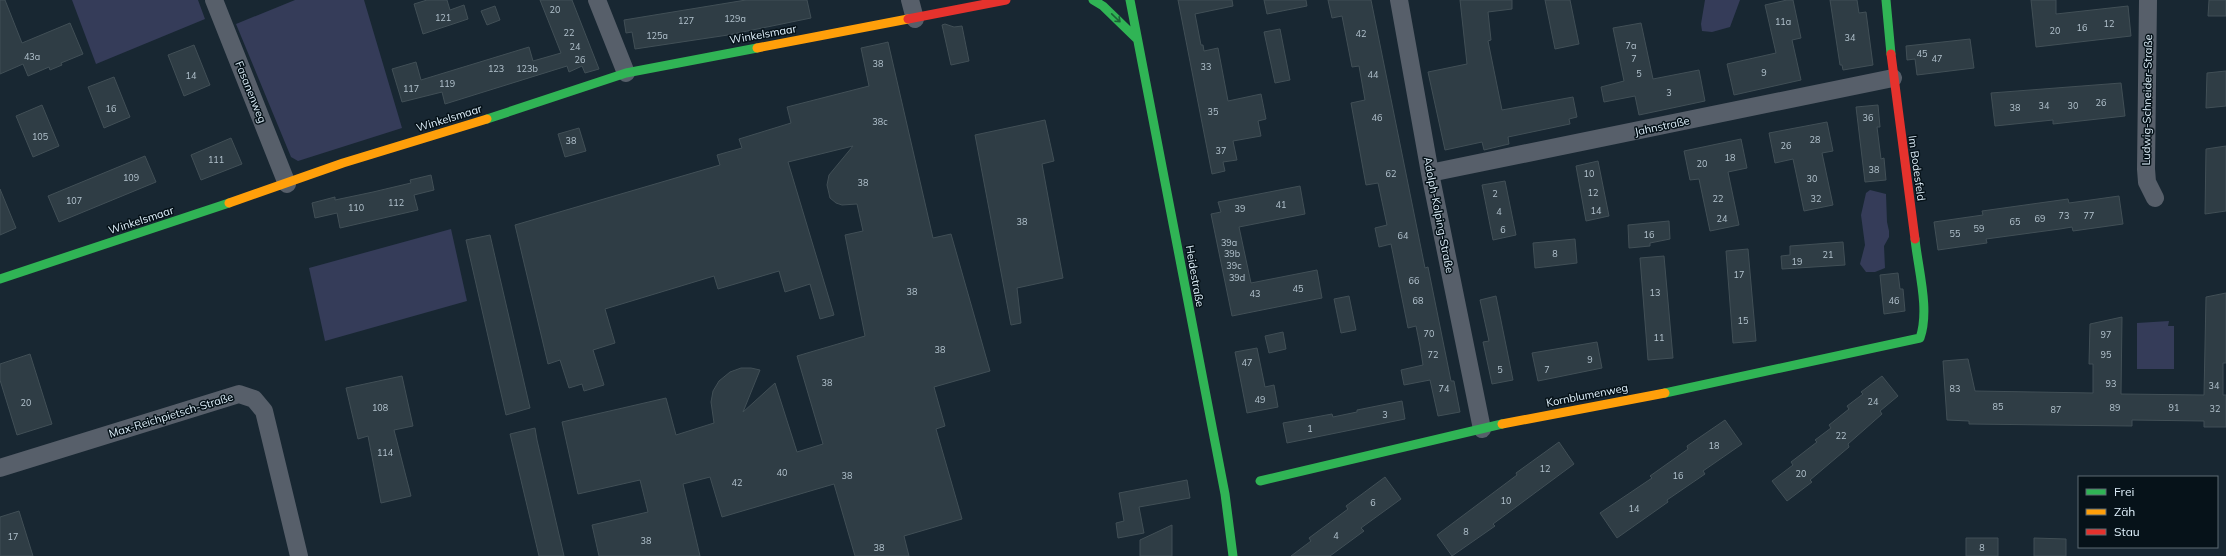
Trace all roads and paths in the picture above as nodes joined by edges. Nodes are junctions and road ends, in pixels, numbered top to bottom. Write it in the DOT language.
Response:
graph roads {
  1 [pos="214,0"];
  2 [pos="597,0"];
  3 [pos="910,0"];
  4 [pos="1006,0"];
  5 [pos="1093,0"];
  6 [pos="1130,0"];
  7 [pos="1399,0"];
  8 [pos="1886,0"];
  9 [pos="2148,0"];
  10 [pos="915,19"];
  11 [pos="1137,39"];
  12 [pos="626,73"];
  13 [pos="1894,78"];
  14 [pos="1430,173"];
  15 [pos="287,184"];
  16 [pos="2156,198"];
  17 [pos="0,279"];
  18 [pos="1920,338"];
  19 [pos="1482,429"];
  20 [pos="0,468"];
  21 [pos="1260,481"];
  22 [pos="1231,534"];
  23 [pos="299,556"];
  24 [pos="1226,556"];
  25 [pos="1233,556"];
  1 -- 15 [label="street, Fasanenweg"];
  2 -- 12 [label="street"];
  3 -- 10 [label="street"];
  4 -- 10 [label="street, Winkelsmaar"];
  5 -- 11 [label="street, one-way"];
  6 -- 11 [label="street, Heidestraße"];
  7 -- 14 [label="street, Adolph-Kolping-Straße"];
  8 -- 13 [label="street, Im Bodesfeld"];
  9 -- 16 [label="street, Ludwig-Schneider-Straße"];
  10 -- 12 [label="street, Winkelsmaar"];
  11 -- 22 [label="street, Heidestraße"];
  12 -- 15 [label="street, Winkelsmaar"];
  13 -- 14 [label="street, Jahnstraße"];
  13 -- 18 [label="street, Im Bodesfeld"];
  14 -- 19 [label="street, Adolph-Kolping-Straße"];
  15 -- 17 [label="street, Winkelsmaar"];
  18 -- 19 [label="street, Kornblumenweg"];
  19 -- 21 [label="street, Kornblumenweg"];
  20 -- 23 [label="street, Max-Reichpietsch-Straße"];
  22 -- 24 [label="street"];
  22 -- 25 [label="street, Heidestraße"];
}
